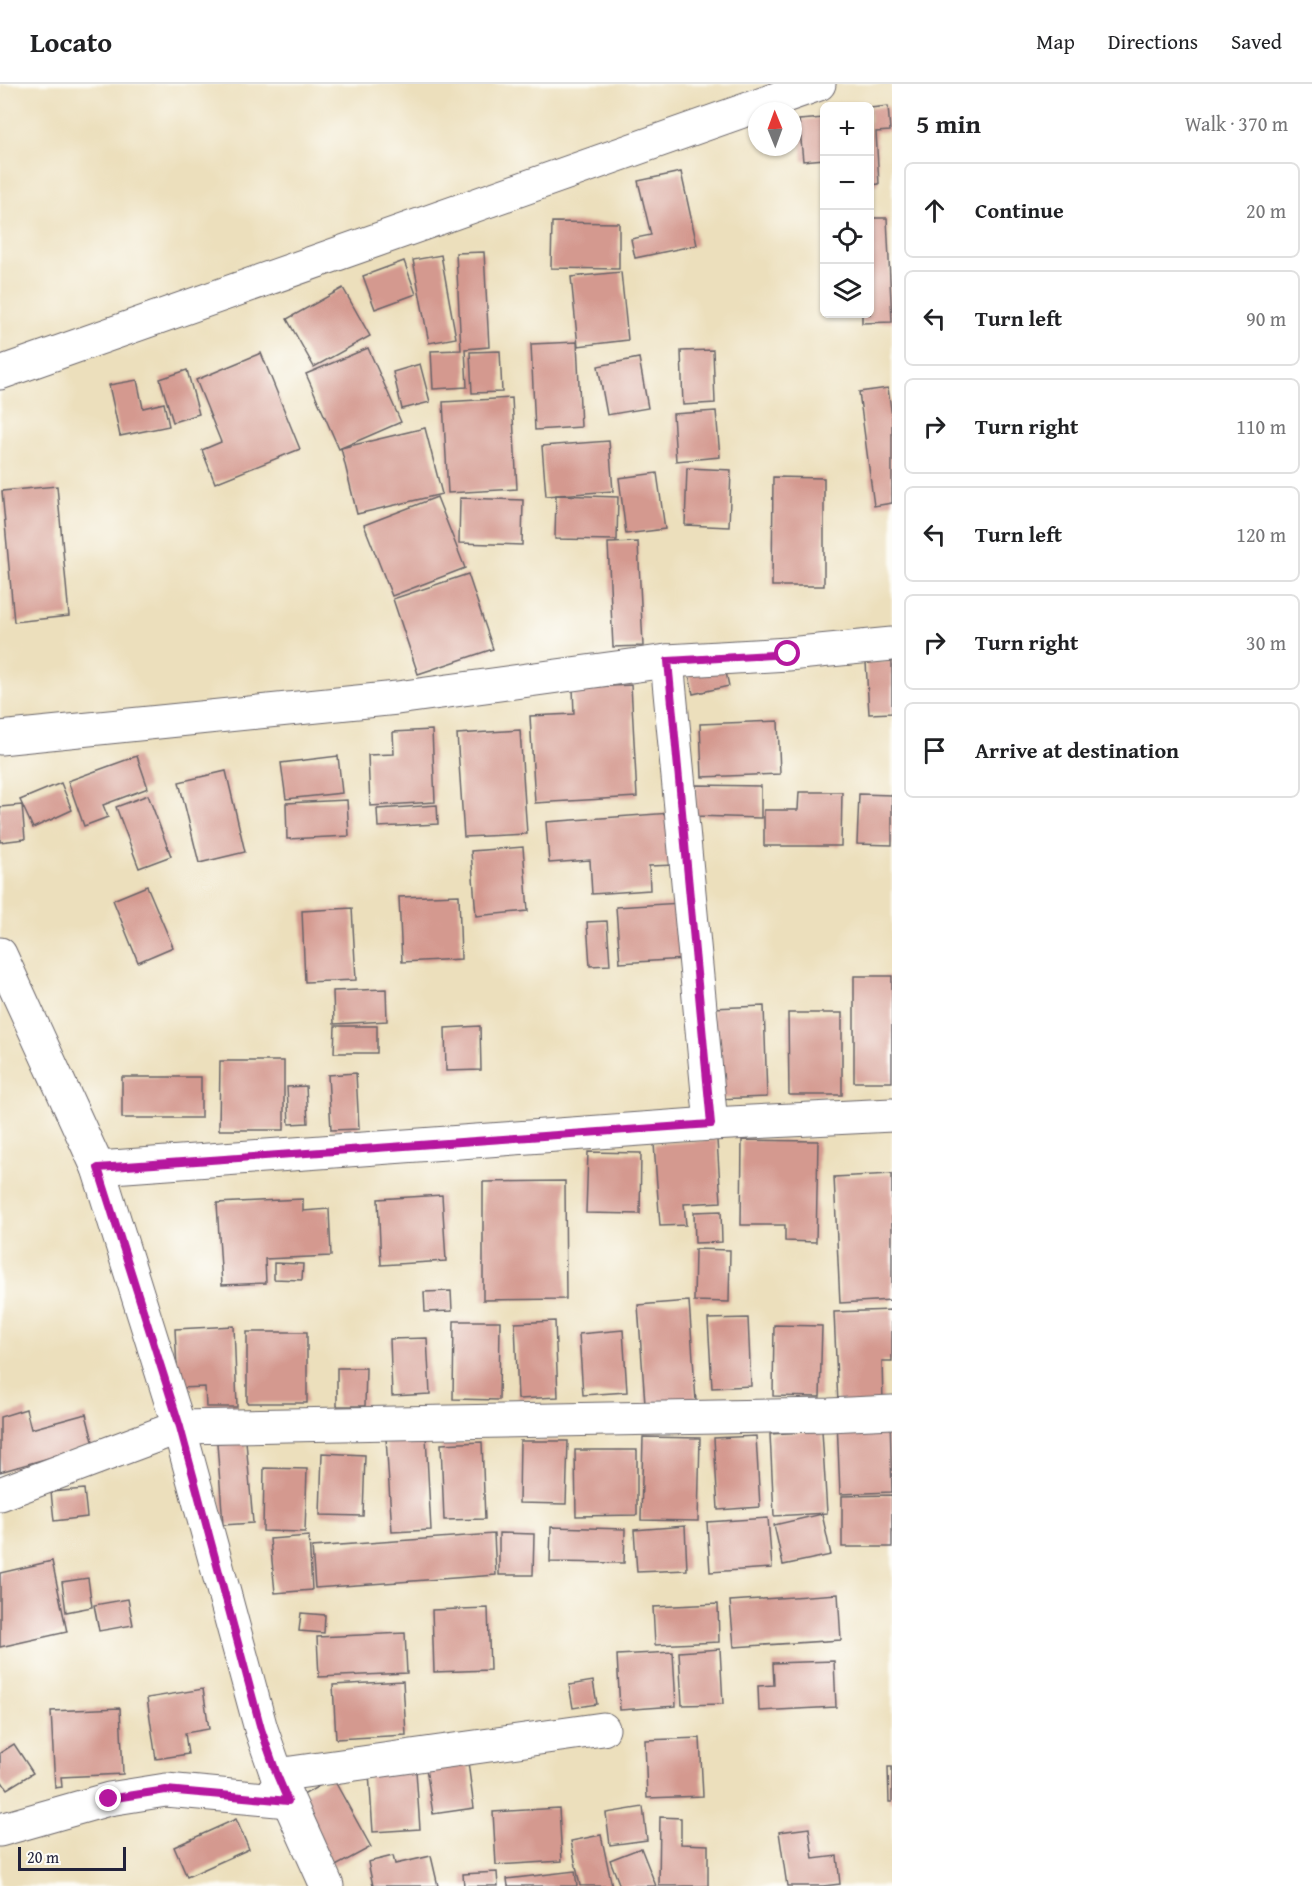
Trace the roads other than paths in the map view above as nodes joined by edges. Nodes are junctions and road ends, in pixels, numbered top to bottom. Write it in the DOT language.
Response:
graph roads {
  1 [pos="819,84"];
  2 [pos="0,373"];
  3 [pos="892,644"];
  4 [pos="668,661"];
  5 [pos="0,738"];
  6 [pos="0,954"];
  7 [pos="892,1115"];
  8 [pos="711,1124"];
  9 [pos="98,1168"];
  10 [pos="892,1412"];
  11 [pos="180,1427"];
  12 [pos="0,1494"];
  13 [pos="603,1729"];
  14 [pos="283,1788"];
  15 [pos="0,1830"];
  16 [pos="327,1886"];
  1 -- 2 [label="street"];
  3 -- 4 [label="street"];
  4 -- 5 [label="street"];
  4 -- 8 [label="street"];
  6 -- 9 [label="street"];
  7 -- 8 [label="street"];
  8 -- 9 [label="street"];
  9 -- 11 [label="street"];
  10 -- 11 [label="street"];
  11 -- 12 [label="street"];
  11 -- 14 [label="street"];
  13 -- 14 [label="street"];
  14 -- 15 [label="street"];
  14 -- 16 [label="street"];
}
